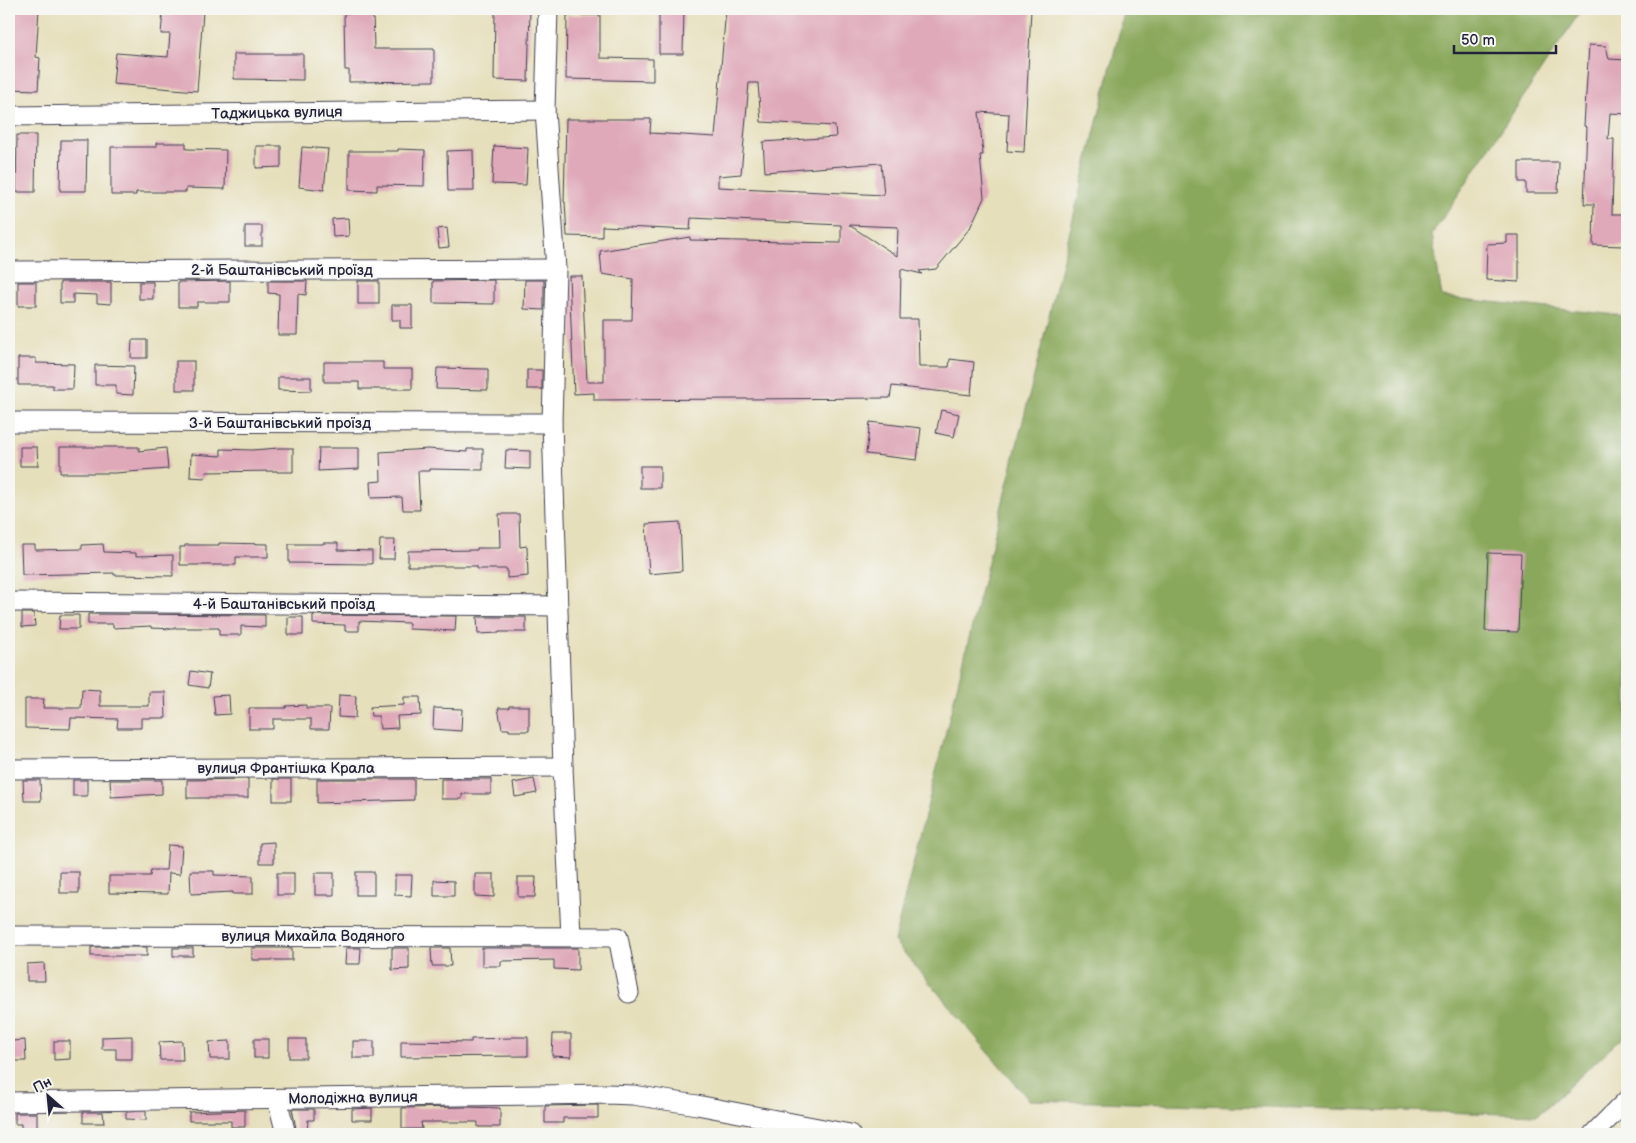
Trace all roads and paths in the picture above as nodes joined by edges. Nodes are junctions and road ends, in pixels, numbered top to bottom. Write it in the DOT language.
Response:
graph roads {
  1 [pos="548,9"];
  2 [pos="544,110"];
  3 [pos="9,116"];
  4 [pos="556,268"];
  5 [pos="9,270"];
  6 [pos="9,422"];
  7 [pos="552,423"];
  8 [pos="9,602"];
  9 [pos="558,606"];
  10 [pos="563,768"];
  11 [pos="9,769"];
  12 [pos="9,936"];
  13 [pos="571,936"];
  14 [pos="629,993"];
  15 [pos="277,1099"];
  16 [pos="1627,1100"];
  17 [pos="9,1102"];
  18 [pos="1606,1127"];
  19 [pos="286,1134"];
  20 [pos="850,1134"];
  21 [pos="1593,1134"];
  1 -- 2 [label="street"];
  2 -- 3 [label="street, Таджицька вулиця"];
  2 -- 4 [label="street"];
  4 -- 5 [label="street, 2-й Баштанівський проїзд"];
  4 -- 7 [label="street"];
  6 -- 7 [label="street, 3-й Баштанівський проїзд"];
  7 -- 9 [label="street"];
  8 -- 9 [label="street, 4-й Баштанівський проїзд"];
  9 -- 10 [label="street"];
  10 -- 11 [label="street, вулиця Франтішка Крала"];
  10 -- 13 [label="street"];
  12 -- 13 [label="street, вулиця Михайла Водяного"];
  13 -- 14 [label="street, вулиця Михайла Водяного"];
  15 -- 17 [label="street, Молодіжна вулиця"];
  15 -- 19 [label="street"];
  15 -- 20 [label="street, Молодіжна вулиця"];
  16 -- 18 [label="street"];
  18 -- 21 [label="street"];
}
